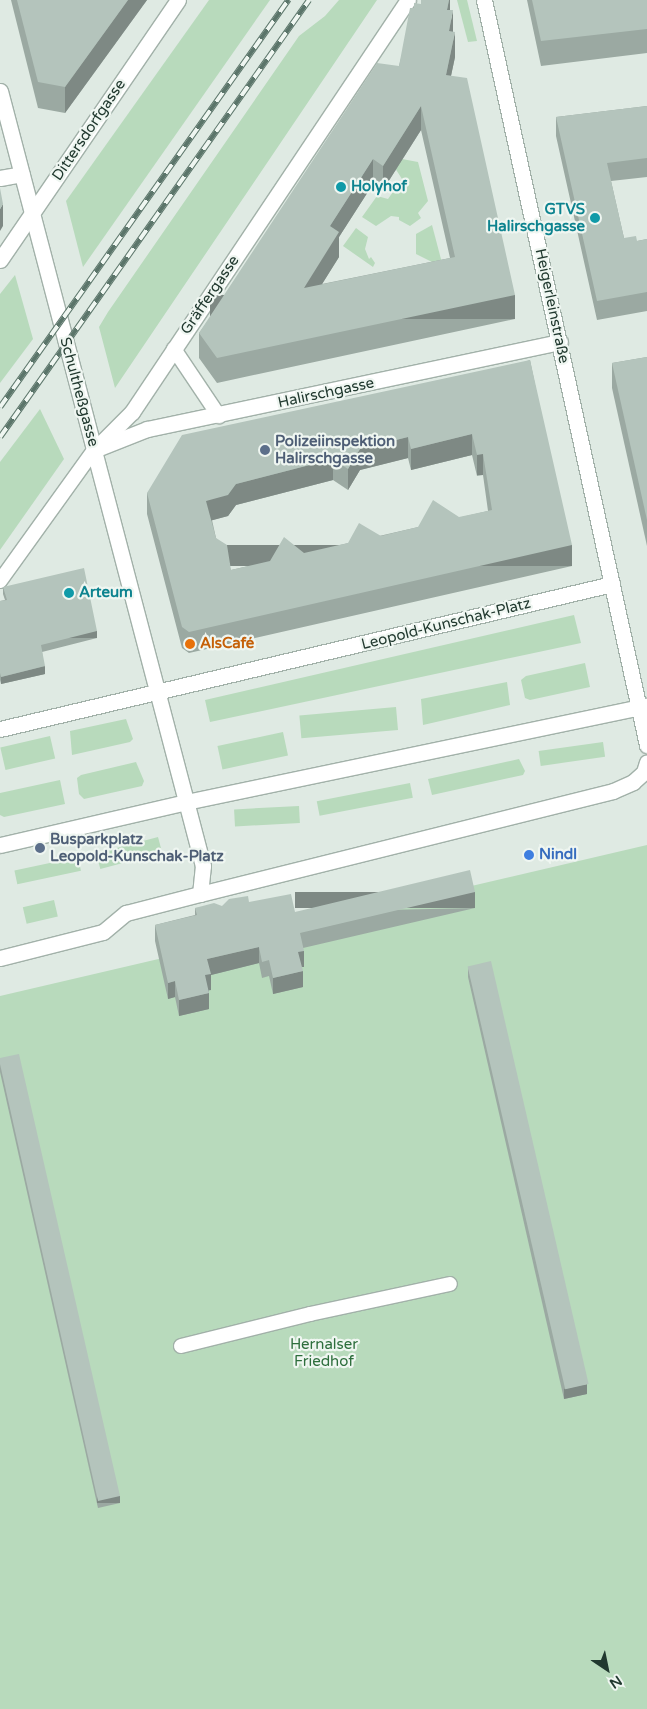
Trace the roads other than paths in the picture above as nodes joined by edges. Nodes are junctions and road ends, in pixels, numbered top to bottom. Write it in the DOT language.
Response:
graph roads {
  1 [pos="178,0"];
  2 [pos="408,0"];
  3 [pos="484,0"];
  4 [pos="0,91"];
  5 [pos="22,174"];
  6 [pos="0,178"];
  7 [pos="31,215"];
  8 [pos="0,260"];
  9 [pos="560,342"];
  10 [pos="174,349"];
  11 [pos="219,416"];
  12 [pos="94,450"];
  13 [pos="0,581"];
  14 [pos="612,584"];
  15 [pos="158,693"];
  16 [pos="643,706"];
  17 [pos="0,730"];
  18 [pos="647,745"];
  19 [pos="647,762"];
  20 [pos="186,802"];
  21 [pos="0,845"];
  22 [pos="200,894"];
  23 [pos="0,958"];
  24 [pos="450,1284"];
  25 [pos="181,1346"];
  1 -- 7 [label="street, Dittersdorfgasse"];
  2 -- 10 [label="street, Gräffergasse"];
  3 -- 9 [label="street, Heigerleinstraße"];
  4 -- 5 [label="street, Schultheßgasse"];
  5 -- 6 [label="street"];
  5 -- 7 [label="street, Schultheßgasse"];
  7 -- 8 [label="street, Dittersdorfgasse"];
  7 -- 12 [label="street, Schultheßgasse"];
  9 -- 11 [label="street, Halirschgasse"];
  9 -- 14 [label="street, Heigerleinstraße"];
  10 -- 11 [label="lane"];
  10 -- 12 [label="street, Gräffergasse"];
  11 -- 12 [label="street, Halirschgasse"];
  12 -- 13 [label="lane, Gräffergasse"];
  12 -- 15 [label="street, Schultheßgasse"];
  14 -- 15 [label="street, Leopold-Kunschak-Platz"];
  14 -- 16 [label="street"];
  15 -- 17 [label="street, Leopold-Kunschak-Platz"];
  15 -- 20 [label="street"];
  16 -- 18 [label="street"];
  16 -- 20 [label="street"];
  19 -- 22 [label="street"];
  20 -- 21 [label="street"];
  20 -- 22 [label="street"];
  22 -- 23 [label="street"];
  24 -- 25 [label="lane"];
}
